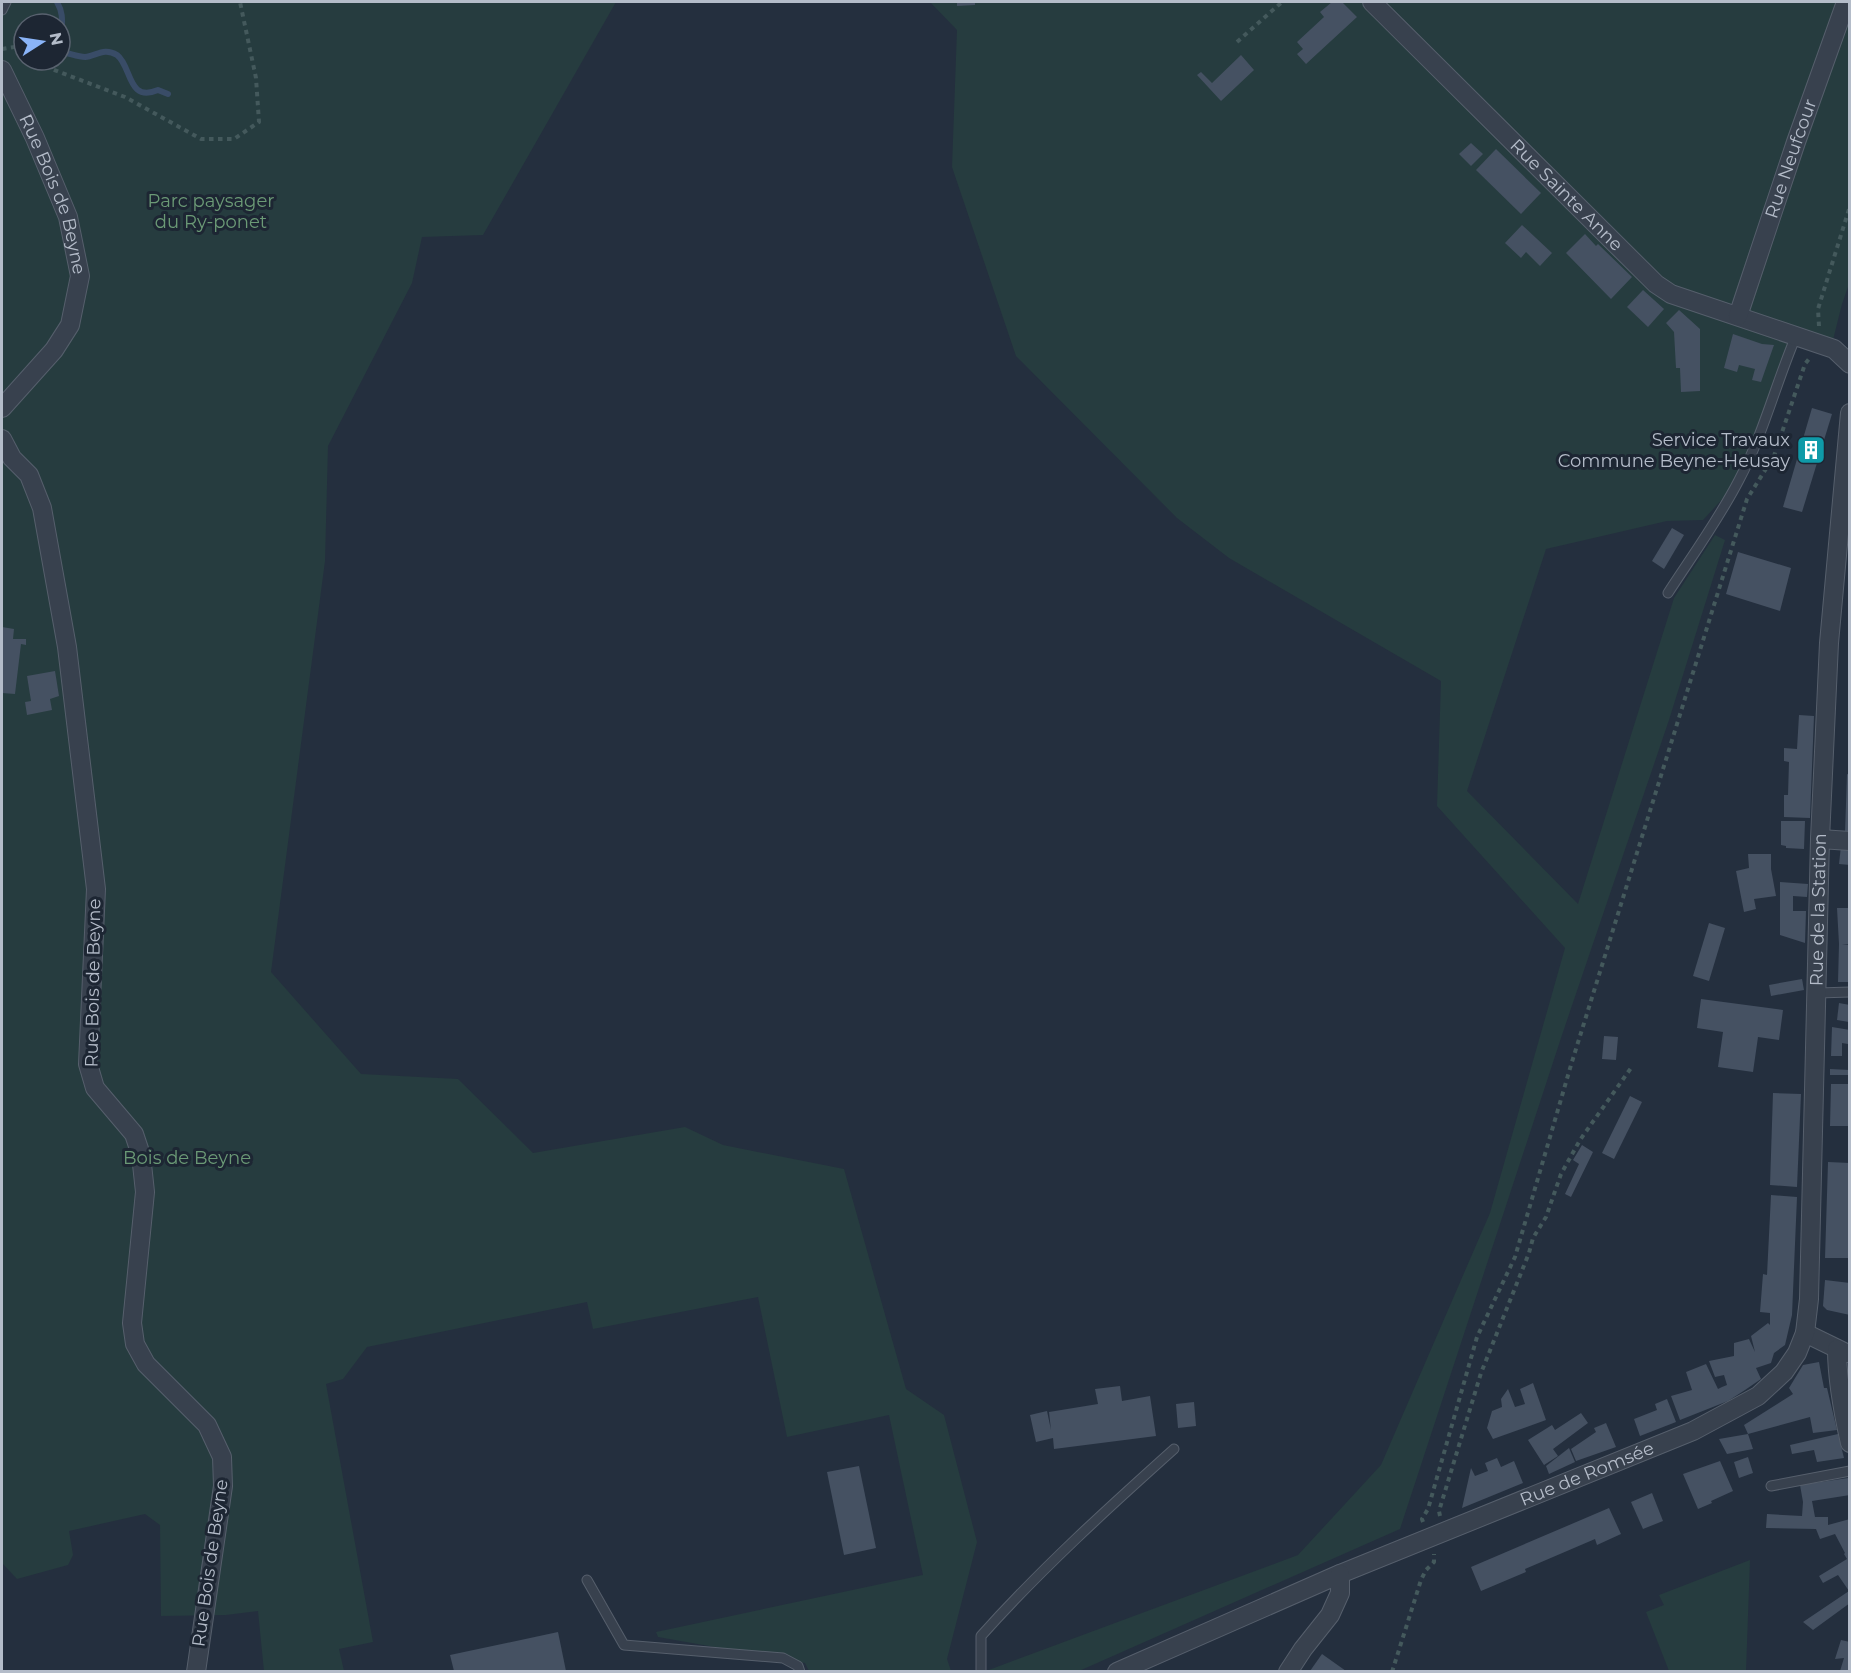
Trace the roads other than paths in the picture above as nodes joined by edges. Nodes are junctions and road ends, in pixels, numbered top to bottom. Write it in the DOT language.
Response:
graph roads {
  1 [pos="6,2"];
  2 [pos="1372,2"];
  3 [pos="1846,2"];
  4 [pos="2,10"];
  5 [pos="2,70"];
  6 [pos="1738,316"];
  7 [pos="1796,336"];
  8 [pos="1850,364"];
  9 [pos="2,408"];
  10 [pos="1850,413"];
  11 [pos="2,439"];
  12 [pos="1846,488"];
  13 [pos="1668,593"];
  14 [pos="1820,839"];
  15 [pos="1850,841"];
  16 [pos="1850,992"];
  17 [pos="1818,993"];
  18 [pos="1805,1333"];
  19 [pos="1843,1351"];
  20 [pos="1850,1443"];
  21 [pos="1174,1449"];
  22 [pos="1850,1471"];
  23 [pos="1771,1486"];
  24 [pos="1340,1574"];
  25 [pos="587,1581"];
  26 [pos="196,1671"];
  27 [pos="800,1671"];
  28 [pos="981,1671"];
  29 [pos="1118,1671"];
  30 [pos="1288,1671"];
  1 -- 4 [label="lane"];
  2 -- 6 [label="street, Rue Sainte Anne"];
  3 -- 6 [label="street, Rue Neufcour"];
  5 -- 9 [label="street, Rue Bois de Beyne"];
  6 -- 7 [label="street, Rue Sainte Anne"];
  7 -- 8 [label="street, Rue Sainte Anne"];
  7 -- 13 [label="lane"];
  10 -- 12 [label="street, Rue de la Station"];
  11 -- 26 [label="street, Rue Bois de Beyne"];
  12 -- 14 [label="street, Rue de la Station"];
  14 -- 15 [label="street"];
  14 -- 17 [label="street, Rue de la Station"];
  16 -- 17 [label="lane"];
  17 -- 18 [label="street, Rue de la Station"];
  18 -- 19 [label="street"];
  18 -- 24 [label="street, Rue de Romsée"];
  19 -- 20 [label="street"];
  21 -- 28 [label="lane"];
  22 -- 23 [label="lane"];
  24 -- 29 [label="street, Rue de Romsée"];
  24 -- 30 [label="street"];
  25 -- 27 [label="lane"];
}
